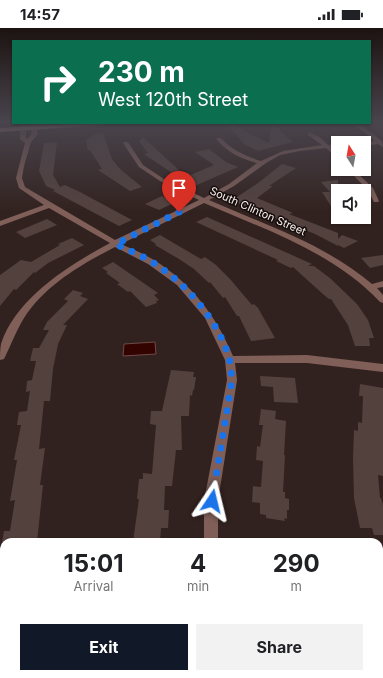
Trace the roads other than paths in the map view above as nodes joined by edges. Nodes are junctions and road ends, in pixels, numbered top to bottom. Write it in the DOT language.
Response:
graph roads {
  1 [pos="25,151"];
  2 [pos="131,151"];
  3 [pos="231,151"];
  4 [pos="293,151"];
  5 [pos="262,163"];
  6 [pos="357,176"];
  7 [pos="204,200"];
  8 [pos="376,201"];
  9 [pos="49,205"];
  10 [pos="0,224"];
  11 [pos="116,244"];
  12 [pos="383,284"];
  13 [pos="371,287"];
  14 [pos="383,300"];
  15 [pos="0,356"];
  16 [pos="230,360"];
  17 [pos="383,368"];
  18 [pos="211,538"];
  1 -- 9 [label="street"];
  2 -- 7 [label="street, South Clinton Street"];
  3 -- 5 [label="street"];
  4 -- 5 [label="street"];
  5 -- 7 [label="street"];
  6 -- 8 [label="street"];
  7 -- 11 [label="street"];
  7 -- 13 [label="street, South Clinton Street"];
  9 -- 10 [label="street"];
  9 -- 11 [label="street"];
  11 -- 15 [label="street"];
  11 -- 16 [label="street"];
  12 -- 13 [label="street"];
  13 -- 14 [label="street, South Clinton Street"];
  16 -- 17 [label="street"];
  16 -- 18 [label="street"];
}
